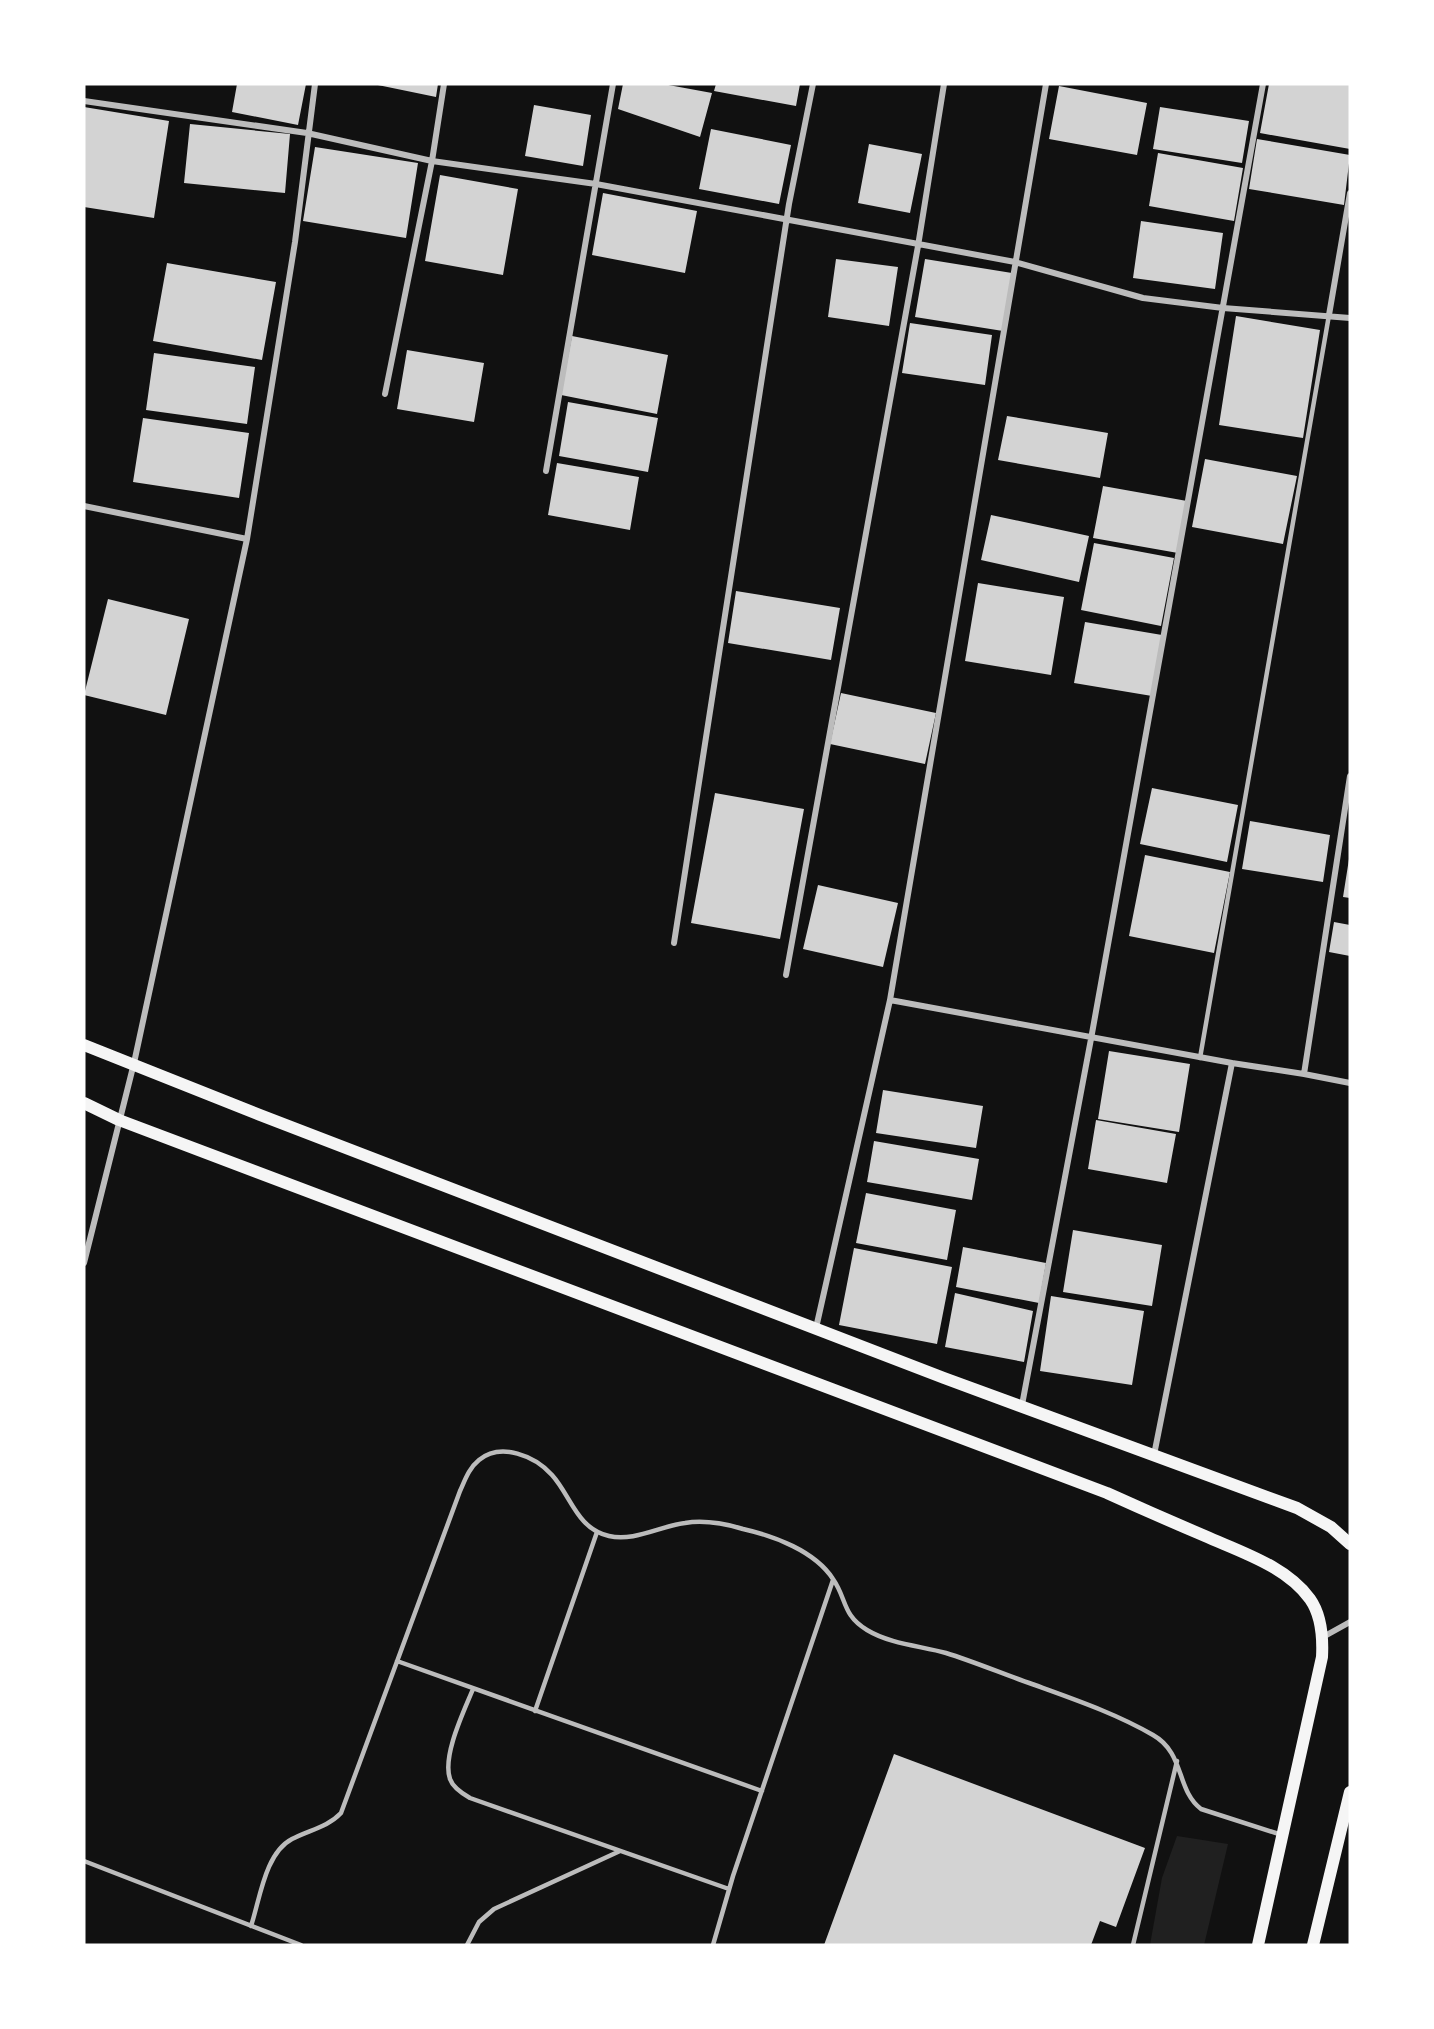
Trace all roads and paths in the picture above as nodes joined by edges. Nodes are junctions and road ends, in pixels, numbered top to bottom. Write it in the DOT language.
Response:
graph roads {
  1 [pos="315,84"];
  2 [pos="444,84"];
  3 [pos="613,84"];
  4 [pos="813,84"];
  5 [pos="944,84"];
  6 [pos="1046,84"];
  7 [pos="1263,84"];
  8 [pos="84,101"];
  9 [pos="307,133"];
  10 [pos="432,161"];
  11 [pos="596,184"];
  12 [pos="1350,193"];
  13 [pos="786,221"];
  14 [pos="918,246"];
  15 [pos="1015,262"];
  16 [pos="1223,308"];
  17 [pos="1329,315"];
  18 [pos="1350,318"];
  19 [pos="385,394"];
  20 [pos="546,471"];
  21 [pos="84,506"];
  22 [pos="247,539"];
  23 [pos="1350,776"];
  24 [pos="674,943"];
  25 [pos="786,975"];
  26 [pos="890,1000"];
  27 [pos="1091,1039"];
  28 [pos="84,1045"];
  29 [pos="1200,1058"];
  30 [pos="134,1063"];
  31 [pos="1232,1064"];
  32 [pos="1304,1074"];
  33 [pos="1350,1083"];
  34 [pos="84,1103"];
  35 [pos="119,1119"];
  36 [pos="84,1263"];
  37 [pos="816,1328"];
  38 [pos="1022,1405"];
  39 [pos="1154,1456"];
  40 [pos="597,1532"];
  41 [pos="1350,1544"];
  42 [pos="834,1579"];
  43 [pos="1350,1622"];
  44 [pos="1323,1637"];
  45 [pos="397,1661"];
  46 [pos="472,1689"];
  47 [pos="535,1711"];
  48 [pos="1177,1761"];
  49 [pos="762,1791"];
  50 [pos="1350,1792"];
  51 [pos="1282,1835"];
  52 [pos="620,1851"];
  53 [pos="84,1861"];
  54 [pos="729,1889"];
  55 [pos="251,1926"];
  56 [pos="301,1945"];
  57 [pos="467,1945"];
  58 [pos="713,1945"];
  59 [pos="1133,1945"];
  60 [pos="1258,1945"];
  61 [pos="1313,1945"];
  1 -- 9 [label="street"];
  2 -- 10 [label="street"];
  3 -- 11 [label="street"];
  4 -- 13 [label="street"];
  5 -- 14 [label="street"];
  6 -- 15 [label="street"];
  7 -- 16 [label="street"];
  8 -- 9 [label="street"];
  9 -- 10 [label="street"];
  9 -- 22 [label="street"];
  10 -- 11 [label="street"];
  10 -- 19 [label="street"];
  11 -- 13 [label="street"];
  11 -- 20 [label="street"];
  12 -- 17 [label="street"];
  13 -- 14 [label="street"];
  13 -- 24 [label="street"];
  14 -- 15 [label="street"];
  14 -- 25 [label="street"];
  15 -- 16 [label="street"];
  15 -- 26 [label="street"];
  16 -- 17 [label="street"];
  16 -- 27 [label="street"];
  17 -- 18 [label="street"];
  17 -- 29 [label="lane"];
  21 -- 22 [label="street"];
  22 -- 30 [label="street"];
  23 -- 32 [label="street"];
  26 -- 27 [label="street"];
  26 -- 37 [label="street"];
  27 -- 29 [label="street"];
  27 -- 38 [label="street"];
  28 -- 30 [label="main road"];
  29 -- 31 [label="street"];
  30 -- 35 [label="street"];
  30 -- 37 [label="main road"];
  31 -- 32 [label="street"];
  31 -- 39 [label="street"];
  32 -- 33 [label="street"];
  34 -- 35 [label="main road"];
  35 -- 36 [label="street"];
  35 -- 44 [label="main road"];
  37 -- 38 [label="main road"];
  38 -- 39 [label="main road"];
  39 -- 41 [label="main road"];
  40 -- 42 [label="lane"];
  40 -- 45 [label="lane"];
  40 -- 47 [label="lane"];
  42 -- 48 [label="lane"];
  42 -- 49 [label="lane"];
  43 -- 44 [label="street"];
  44 -- 51 [label="main road"];
  45 -- 46 [label="lane"];
  45 -- 55 [label="lane"];
  46 -- 47 [label="lane"];
  46 -- 52 [label="lane"];
  47 -- 49 [label="lane"];
  48 -- 51 [label="lane"];
  48 -- 59 [label="lane"];
  49 -- 54 [label="lane"];
  50 -- 61 [label="main road"];
  51 -- 60 [label="main road"];
  52 -- 54 [label="lane"];
  52 -- 57 [label="lane"];
  53 -- 55 [label="lane"];
  54 -- 58 [label="lane"];
  55 -- 56 [label="lane"];
}
